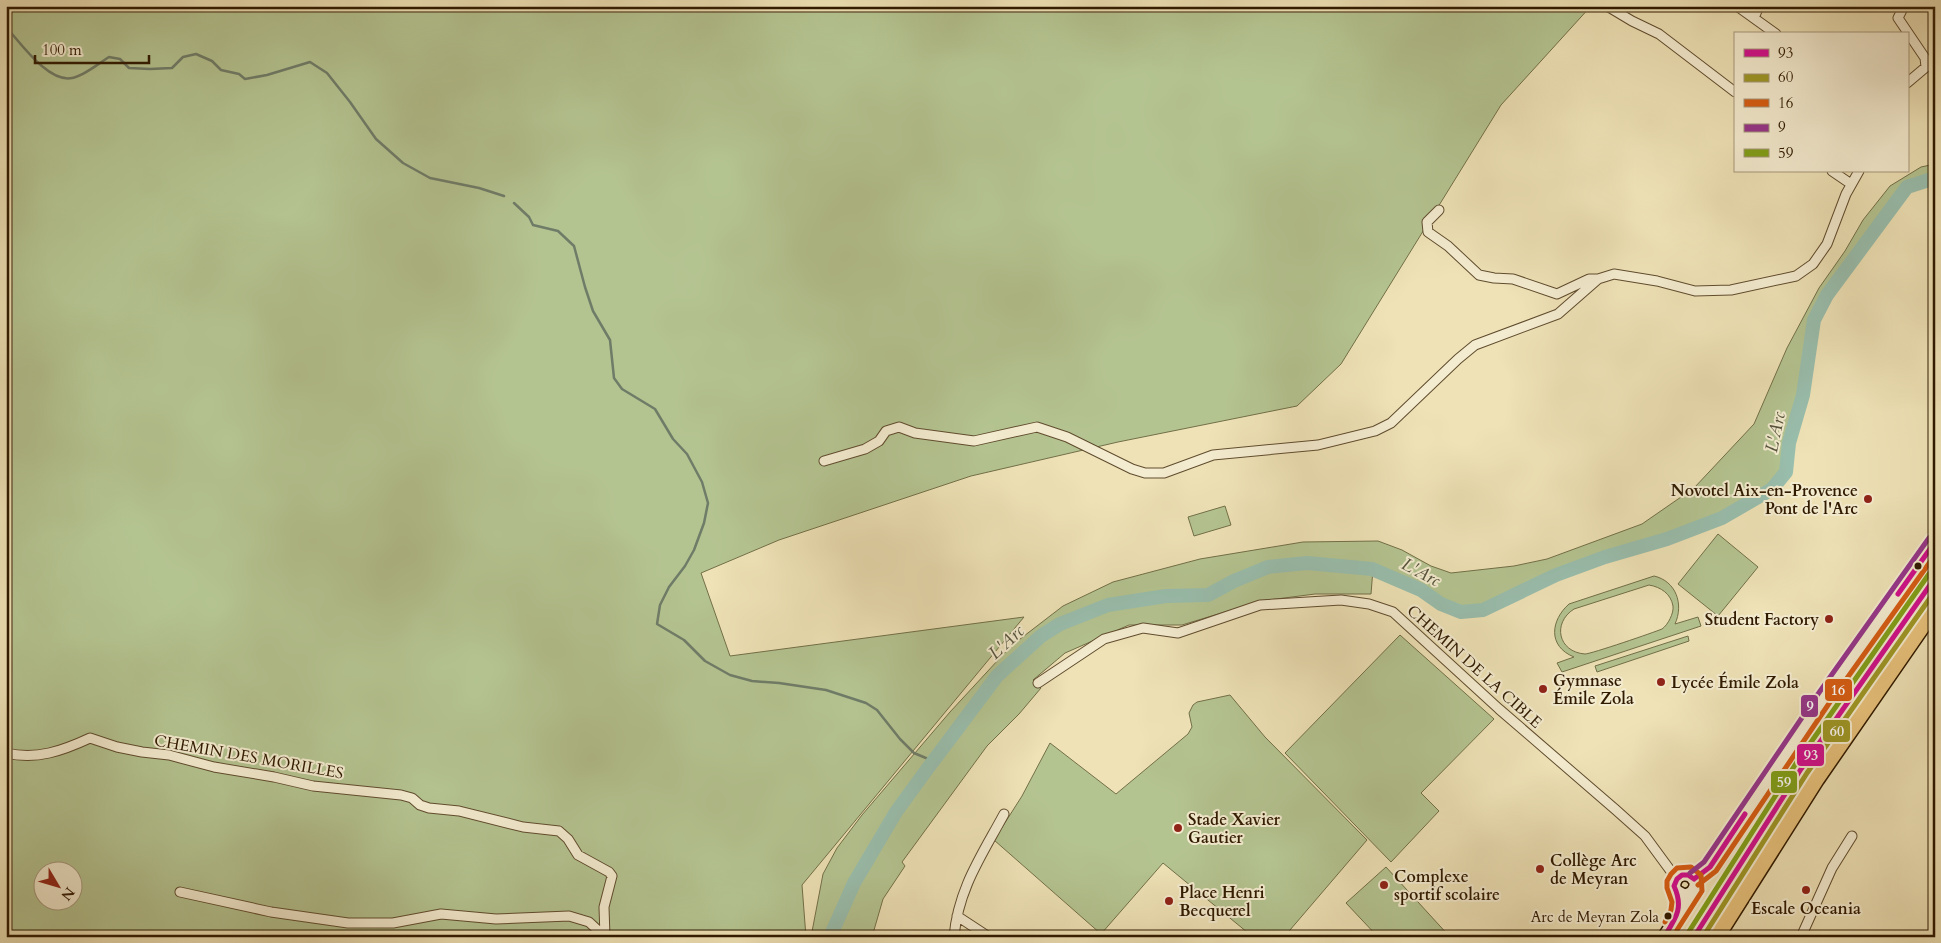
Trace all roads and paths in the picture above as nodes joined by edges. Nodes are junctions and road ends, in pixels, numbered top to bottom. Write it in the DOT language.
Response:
graph roads {
  1 [pos="1608,6"];
  2 [pos="1737,6"];
  3 [pos="1759,6"];
  4 [pos="1904,6"];
  5 [pos="1754,18"];
  6 [pos="1773,32"];
  7 [pos="1907,32"];
  8 [pos="1908,33"];
  9 [pos="1908,82"];
  10 [pos="1734,91"];
  11 [pos="1833,172"];
  12 [pos="1858,172"];
  13 [pos="1851,184"];
  14 [pos="1439,210"];
  15 [pos="1598,279"];
  16 [pos="824,461"];
  17 [pos="1935,542"];
  18 [pos="1935,578"];
  19 [pos="1935,607"];
  20 [pos="1038,683"];
  21 [pos="6,753"];
  22 [pos="1004,814"];
  23 [pos="1852,836"];
  24 [pos="1678,877"];
  25 [pos="1694,880"];
  26 [pos="180,892"];
  27 [pos="1685,893"];
  28 [pos="957,916"];
  29 [pos="605,936"];
  30 [pos="954,937"];
  31 [pos="988,937"];
  32 [pos="1664,937"];
  33 [pos="1694,937"];
  34 [pos="1716,937"];
  35 [pos="1801,937"];
  1 -- 10 [label="street"];
  2 -- 5 [label="street"];
  3 -- 5 [label="street"];
  4 -- 7 [label="street"];
  5 -- 6 [label="street"];
  8 -- 9 [label="street"];
  11 -- 13 [label="street"];
  12 -- 13 [label="street"];
  13 -- 15 [label="street"];
  14 -- 15 [label="street"];
  15 -- 16 [label="street"];
  17 -- 25 [label="main road"];
  18 -- 33 [label="highway"];
  19 -- 34 [label="highway"];
  20 -- 24 [label="street, CHEMIN DE LA CIBLE"];
  21 -- 29 [label="street, CHEMIN DES MORILLES"];
  22 -- 28 [label="street"];
  23 -- 35 [label="street"];
  24 -- 25 [label="main road"];
  24 -- 27 [label="main road"];
  25 -- 27 [label="main road"];
  26 -- 29 [label="street"];
  27 -- 32 [label="main road"];
  28 -- 30 [label="street"];
  28 -- 31 [label="street"];
}
